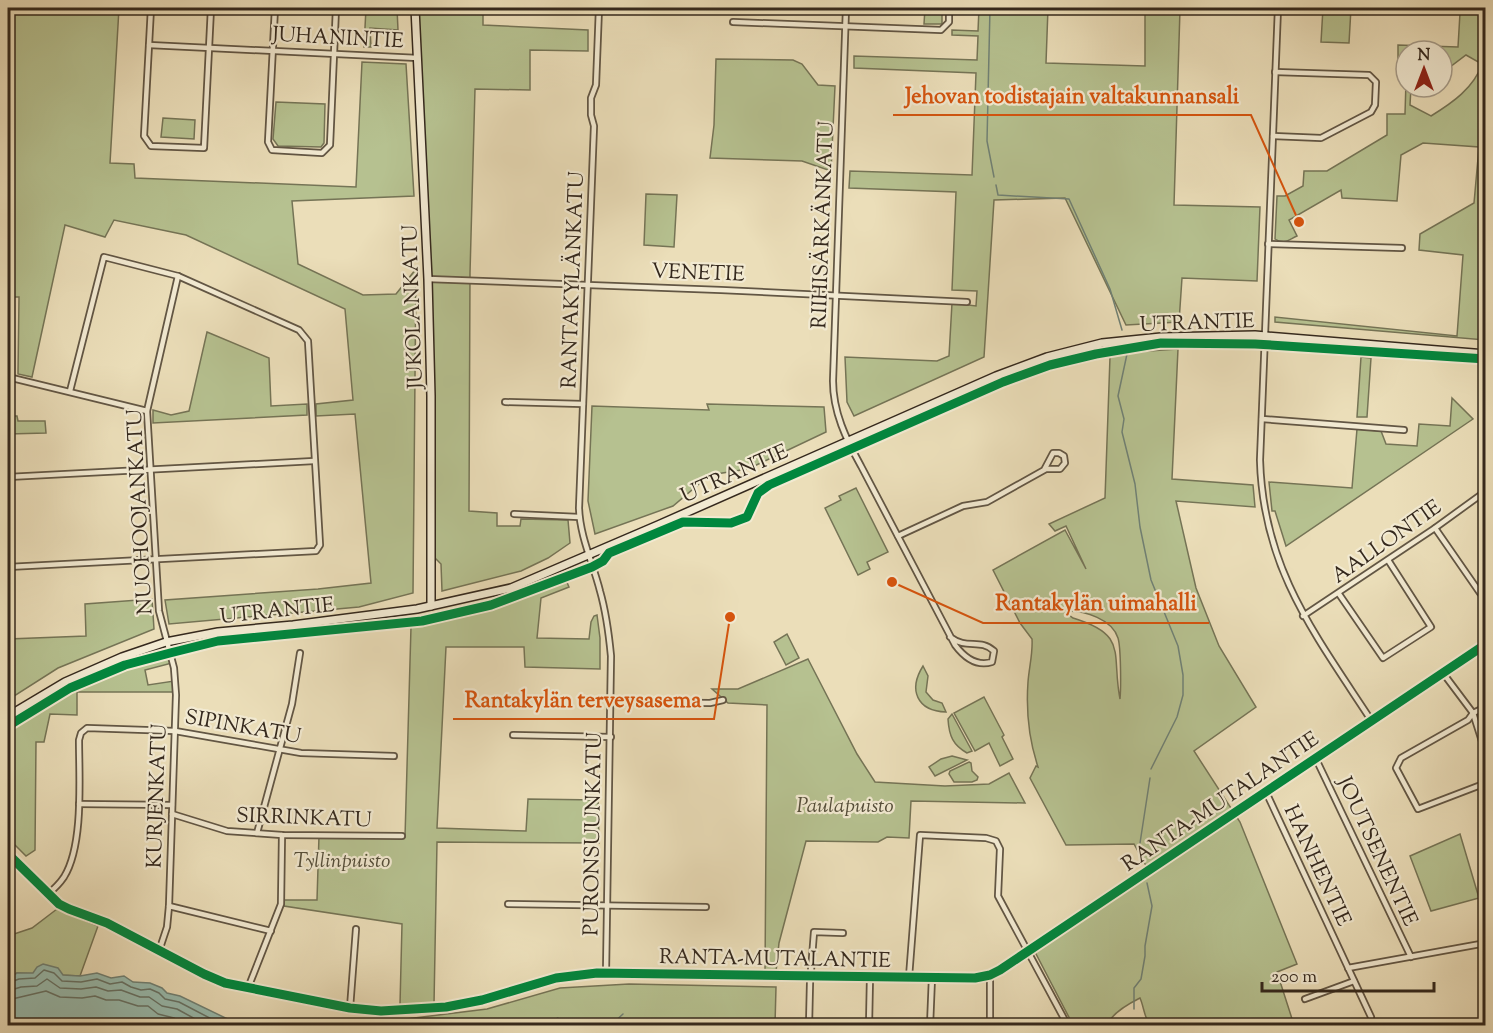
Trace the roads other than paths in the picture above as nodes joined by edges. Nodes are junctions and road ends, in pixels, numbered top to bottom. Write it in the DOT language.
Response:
graph roads {
  1 [pos="151,8"];
  2 [pos="211,8"];
  3 [pos="275,8"];
  4 [pos="336,8"];
  5 [pos="415,8"];
  6 [pos="599,8"];
  7 [pos="846,8"];
  8 [pos="949,8"];
  9 [pos="1278,8"];
  10 [pos="733,22"];
  11 [pos="845,26"];
  12 [pos="149,45"];
  13 [pos="208,47"];
  14 [pos="272,50"];
  15 [pos="334,53"];
  16 [pos="418,58"];
  17 [pos="1275,72"];
  18 [pos="1274,136"];
  19 [pos="1268,244"];
  20 [pos="1402,248"];
  21 [pos="178,276"];
  22 [pos="428,279"];
  23 [pos="588,285"];
  24 [pos="837,294"];
  25 [pos="967,302"];
  26 [pos="1264,336"];
  27 [pos="1485,354"];
  28 [pos="8,377"];
  29 [pos="70,391"];
  30 [pos="505,402"];
  31 [pos="583,404"];
  32 [pos="147,411"];
  33 [pos="1262,419"];
  34 [pos="1404,430"];
  35 [pos="847,440"];
  36 [pos="315,461"];
  37 [pos="1048,461"];
  38 [pos="1055,469"];
  39 [pos="151,470"];
  40 [pos="1044,470"];
  41 [pos="8,477"];
  42 [pos="1485,493"];
  43 [pos="514,514"];
  44 [pos="579,517"];
  45 [pos="1435,528"];
  46 [pos="898,536"];
  47 [pos="588,555"];
  48 [pos="156,561"];
  49 [pos="1388,561"];
  50 [pos="8,567"];
  51 [pos="1485,590"];
  52 [pos="1339,594"];
  53 [pos="431,606"];
  54 [pos="1303,616"];
  55 [pos="950,637"];
  56 [pos="166,642"];
  57 [pos="1485,644"];
  58 [pos="300,653"];
  59 [pos="1443,673"];
  60 [pos="723,700"];
  61 [pos="610,702"];
  62 [pos="1485,707"];
  63 [pos="1473,713"];
  64 [pos="8,716"];
  65 [pos="1371,720"];
  66 [pos="175,731"];
  67 [pos="513,735"];
  68 [pos="611,736"];
  69 [pos="280,750"];
  70 [pos="1485,754"];
  71 [pos="394,756"];
  72 [pos="1316,759"];
  73 [pos="1485,783"];
  74 [pos="1266,792"];
  75 [pos="79,804"];
  76 [pos="172,805"];
  77 [pos="172,814"];
  78 [pos="257,833"];
  79 [pos="282,835"];
  80 [pos="402,836"];
  81 [pos="8,854"];
  82 [pos="48,894"];
  83 [pos="508,904"];
  84 [pos="170,906"];
  85 [pos="607,906"];
  86 [pos="706,907"];
  87 [pos="356,929"];
  88 [pos="271,931"];
  89 [pos="843,933"];
  90 [pos="1485,943"];
  91 [pos="159,951"];
  92 [pos="1028,951"];
  93 [pos="1411,957"];
  94 [pos="1348,968"];
  95 [pos="606,973"];
  96 [pos="990,975"];
  97 [pos="810,977"];
  98 [pos="870,977"];
  99 [pos="909,977"];
  100 [pos="932,977"];
  101 [pos="1354,981"];
  102 [pos="248,988"];
  103 [pos="1305,999"];
  104 [pos="350,1008"];
  105 [pos="1371,1017"];
  106 [pos="809,1026"];
  107 [pos="869,1026"];
  108 [pos="930,1026"];
  109 [pos="990,1026"];
  110 [pos="1068,1026"];
  1 -- 12 [label="street"];
  2 -- 13 [label="street"];
  3 -- 14 [label="street"];
  4 -- 15 [label="street"];
  5 -- 16 [label="main road, JUKOLANKATU"];
  6 -- 23 [label="street, RANTAKYLÄNKATU"];
  7 -- 11 [label="street, RIIHISÄRKÄNKATU"];
  8 -- 11 [label="street"];
  9 -- 17 [label="street"];
  10 -- 11 [label="street"];
  11 -- 24 [label="street, RIIHISÄRKÄNKATU"];
  12 -- 13 [label="street, JUHANINTIE"];
  12 -- 13 [label="street"];
  13 -- 14 [label="street, JUHANINTIE"];
  14 -- 15 [label="street, JUHANINTIE"];
  14 -- 15 [label="street"];
  15 -- 16 [label="street, JUHANINTIE"];
  16 -- 22 [label="main road, JUKOLANKATU"];
  17 -- 18 [label="street"];
  17 -- 18 [label="street"];
  18 -- 19 [label="street"];
  19 -- 20 [label="street"];
  19 -- 26 [label="street"];
  21 -- 29 [label="street"];
  21 -- 32 [label="street, NUOHOOJANKATU"];
  21 -- 36 [label="street"];
  22 -- 23 [label="street, VENETIE"];
  22 -- 53 [label="main road, JUKOLANKATU"];
  23 -- 24 [label="street, VENETIE"];
  23 -- 31 [label="street, RANTAKYLÄNKATU"];
  24 -- 25 [label="street, VENETIE"];
  24 -- 35 [label="street, RIIHISÄRKÄNKATU"];
  26 -- 27 [label="main road, UTRANTIE"];
  26 -- 33 [label="street"];
  26 -- 35 [label="main road, UTRANTIE"];
  28 -- 29 [label="street"];
  29 -- 32 [label="street"];
  30 -- 31 [label="street"];
  31 -- 44 [label="street, RANTAKYLÄNKATU"];
  32 -- 39 [label="street, NUOHOOJANKATU"];
  33 -- 34 [label="street"];
  33 -- 54 [label="street"];
  35 -- 46 [label="street, RIIHISÄRKÄNKATU"];
  35 -- 47 [label="main road, UTRANTIE"];
  36 -- 39 [label="street"];
  36 -- 48 [label="street"];
  37 -- 38 [label="street"];
  37 -- 38 [label="street"];
  37 -- 40 [label="street"];
  38 -- 40 [label="street"];
  39 -- 41 [label="street"];
  39 -- 48 [label="street, NUOHOOJANKATU"];
  40 -- 46 [label="street"];
  42 -- 45 [label="street, AALLONTIE"];
  43 -- 44 [label="street"];
  44 -- 47 [label="street, RANTAKYLÄNKATU"];
  45 -- 49 [label="street, AALLONTIE"];
  45 -- 51 [label="street"];
  46 -- 55 [label="street, RIIHISÄRKÄNKATU"];
  47 -- 53 [label="main road, UTRANTIE"];
  47 -- 61 [label="street, PURONSUUNKATU"];
  48 -- 50 [label="street"];
  48 -- 56 [label="street, NUOHOOJANKATU"];
  49 -- 52 [label="street, AALLONTIE"];
  49 -- 52 [label="street"];
  52 -- 54 [label="street, AALLONTIE"];
  53 -- 56 [label="main road, UTRANTIE"];
  54 -- 65 [label="street"];
  55 -- 55 [label="street, RIIHISÄRKÄNKATU"];
  56 -- 64 [label="main road, UTRANTIE"];
  56 -- 66 [label="street, KURJENKATU"];
  57 -- 59 [label="main road, RANTA-MUTALANTIE"];
  58 -- 69 [label="street"];
  59 -- 63 [label="street"];
  59 -- 65 [label="main road, RANTA-MUTALANTIE"];
  60 -- 61 [label="street"];
  61 -- 68 [label="street, PURONSUUNKATU"];
  62 -- 63 [label="street"];
  63 -- 70 [label="street"];
  63 -- 73 [label="street"];
  65 -- 72 [label="main road, RANTA-MUTALANTIE"];
  66 -- 69 [label="street, SIPINKATU"];
  66 -- 75 [label="street, SIPINKATU"];
  66 -- 76 [label="street, KURJENKATU"];
  67 -- 68 [label="street"];
  68 -- 85 [label="street, PURONSUUNKATU"];
  69 -- 71 [label="street, SIPINKATU"];
  69 -- 78 [label="street"];
  72 -- 74 [label="main road, RANTA-MUTALANTIE"];
  72 -- 93 [label="street, JOUTSENENTIE"];
  74 -- 92 [label="main road, RANTA-MUTALANTIE"];
  74 -- 94 [label="street, HANHENTIE"];
  75 -- 76 [label="street"];
  75 -- 82 [label="street"];
  76 -- 77 [label="street, KURJENKATU"];
  77 -- 78 [label="street, SIRRINKATU"];
  77 -- 84 [label="street, KURJENKATU"];
  78 -- 79 [label="street, SIRRINKATU"];
  79 -- 80 [label="street, SIRRINKATU"];
  79 -- 88 [label="street"];
  81 -- 82 [label="main road, RANTA-MUTALANTIE"];
  82 -- 91 [label="main road, RANTA-MUTALANTIE"];
  83 -- 85 [label="street"];
  84 -- 88 [label="street"];
  84 -- 91 [label="street, KURJENKATU"];
  85 -- 86 [label="street"];
  85 -- 95 [label="street, PURONSUUNKATU"];
  87 -- 104 [label="street"];
  88 -- 102 [label="street"];
  89 -- 97 [label="street"];
  90 -- 93 [label="street"];
  91 -- 102 [label="main road, RANTA-MUTALANTIE"];
  92 -- 96 [label="main road, RANTA-MUTALANTIE"];
  92 -- 99 [label="street"];
  92 -- 110 [label="street"];
  93 -- 94 [label="street"];
  94 -- 101 [label="street, HANHENTIE"];
  95 -- 97 [label="main road, RANTA-MUTALANTIE"];
  95 -- 104 [label="main road, RANTA-MUTALANTIE"];
  96 -- 100 [label="main road, RANTA-MUTALANTIE"];
  96 -- 109 [label="street"];
  97 -- 98 [label="main road, RANTA-MUTALANTIE"];
  97 -- 106 [label="street"];
  98 -- 99 [label="main road, RANTA-MUTALANTIE"];
  98 -- 107 [label="street"];
  99 -- 100 [label="main road, RANTA-MUTALANTIE"];
  100 -- 108 [label="street"];
  101 -- 103 [label="street"];
  101 -- 105 [label="street, HANHENTIE"];
  102 -- 104 [label="main road, RANTA-MUTALANTIE"];
}
